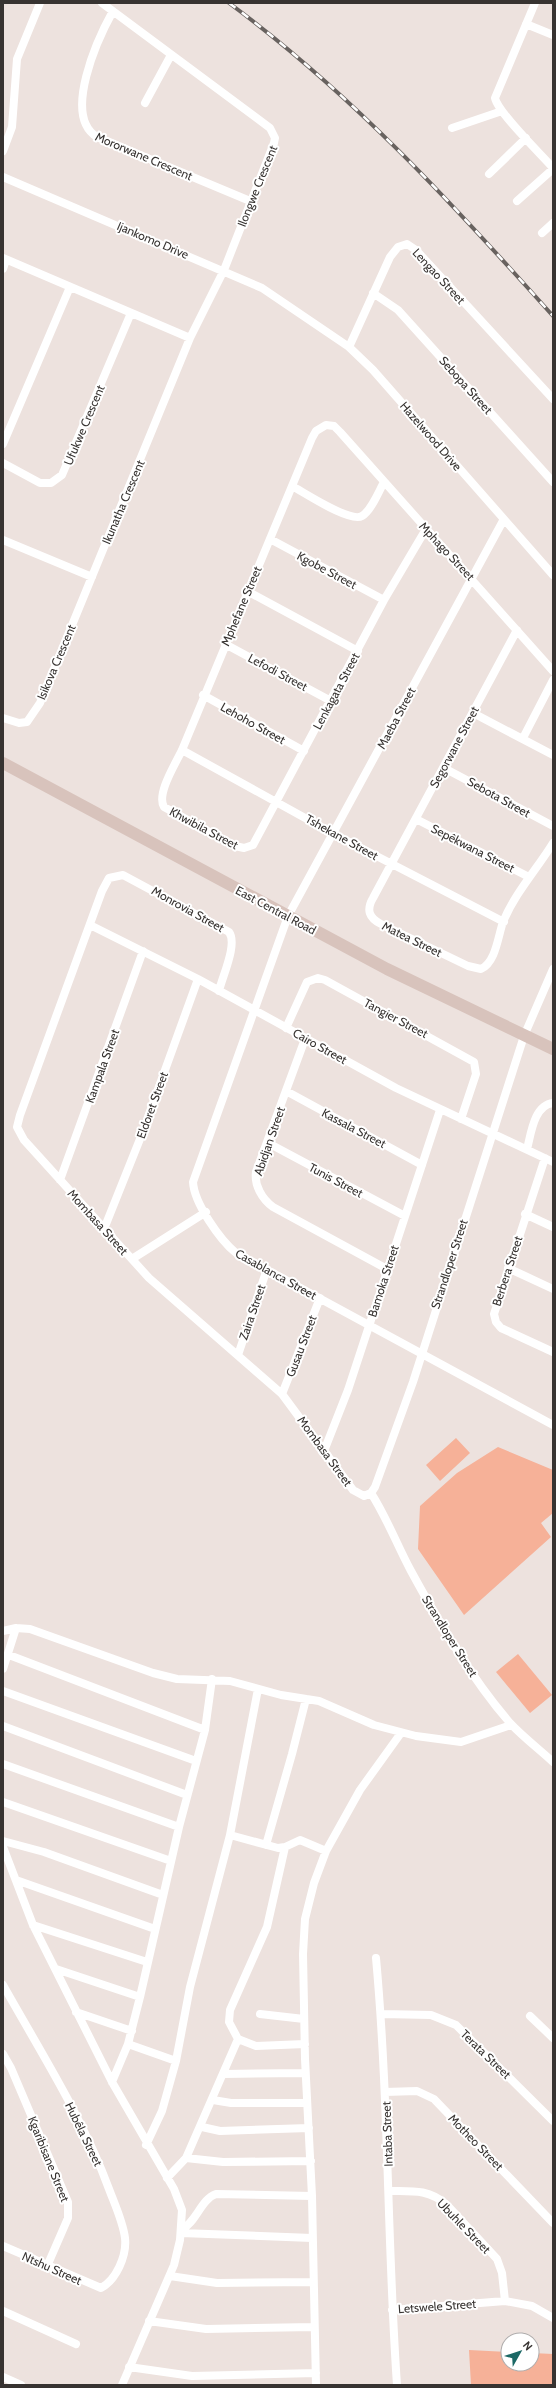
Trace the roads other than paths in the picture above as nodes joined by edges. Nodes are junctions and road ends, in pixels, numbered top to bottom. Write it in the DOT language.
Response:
graph roads {
  1 [pos="40,3"];
  2 [pos="102,3"];
  3 [pos="535,3"];
  4 [pos="113,11"];
  5 [pos="526,24"];
  6 [pos="553,34"];
  7 [pos="171,55"];
  8 [pos="145,104"];
  9 [pos="502,111"];
  10 [pos="3,124"];
  11 [pos="12,127"];
  12 [pos="452,128"];
  13 [pos="526,138"];
  14 [pos="3,151"];
  15 [pos="553,168"];
  16 [pos="489,174"];
  17 [pos="3,177"];
  18 [pos="250,201"];
  19 [pos="517,201"];
  20 [pos="553,223"];
  21 [pos="542,233"];
  22 [pos="5,259"];
  23 [pos="3,269"];
  24 [pos="224,270"];
  25 [pos="70,287"];
  26 [pos="373,293"];
  27 [pos="297,312"];
  28 [pos="132,313"];
  29 [pos="190,338"];
  30 [pos="349,347"];
  31 [pos="553,399"];
  32 [pos="340,432"];
  33 [pos="3,444"];
  34 [pos="3,463"];
  35 [pos="384,482"];
  36 [pos="553,482"];
  37 [pos="292,486"];
  38 [pos="504,519"];
  39 [pos="426,530"];
  40 [pos="270,539"];
  41 [pos="3,540"];
  42 [pos="553,575"];
  43 [pos="92,577"];
  44 [pos="471,577"];
  45 [pos="247,591"];
  46 [pos="384,600"];
  47 [pos="517,630"];
  48 [pos="225,644"];
  49 [pos="358,650"];
  50 [pos="553,671"];
  51 [pos="553,680"];
  52 [pos="203,695"];
  53 [pos="331,701"];
  54 [pos="473,713"];
  55 [pos="3,718"];
  56 [pos="523,738"];
  57 [pos="182,750"];
  58 [pos="304,751"];
  59 [pos="553,755"];
  60 [pos="3,763"];
  61 [pos="444,768"];
  62 [pos="278,801"];
  63 [pos="164,807"];
  64 [pos="416,819"];
  65 [pos="553,826"];
  66 [pos="334,834"];
  67 [pos="553,843"];
  68 [pos="244,848"];
  69 [pos="390,864"];
  70 [pos="112,876"];
  71 [pos="530,877"];
  72 [pos="288,916"];
  73 [pos="504,922"];
  74 [pos="90,925"];
  75 [pos="143,951"];
  76 [pos="553,969"];
  77 [pos="198,979"];
  78 [pos="219,991"];
  79 [pos="254,1011"];
  80 [pos="286,1028"];
  81 [pos="524,1036"];
  82 [pos="305,1038"];
  83 [pos="553,1050"];
  84 [pos="286,1091"];
  85 [pos="553,1103"];
  86 [pos="440,1110"];
  87 [pos="461,1119"];
  88 [pos="493,1134"];
  89 [pos="268,1143"];
  90 [pos="526,1149"];
  91 [pos="545,1158"];
  92 [pos="553,1162"];
  93 [pos="422,1165"];
  94 [pos="60,1180"];
  95 [pos="206,1212"];
  96 [pos="525,1214"];
  97 [pos="405,1216"];
  98 [pos="553,1227"];
  99 [pos="104,1229"];
  100 [pos="132,1259"];
  101 [pos="508,1268"];
  102 [pos="267,1269"];
  103 [pos="387,1269"];
  104 [pos="553,1290"];
  105 [pos="320,1298"];
  106 [pos="369,1325"];
  107 [pos="553,1352"];
  108 [pos="421,1353"];
  109 [pos="238,1355"];
  110 [pos="282,1394"];
  111 [pos="553,1425"];
  112 [pos="324,1451"];
  113 [pos="372,1493"];
  114 [pos="16,1628"];
  115 [pos="3,1631"];
  116 [pos="9,1655"];
  117 [pos="3,1669"];
  118 [pos="212,1679"];
  119 [pos="258,1689"];
  120 [pos="3,1691"];
  121 [pos="306,1699"];
  122 [pos="511,1725"];
  123 [pos="3,1726"];
  124 [pos="205,1730"];
  125 [pos="401,1733"];
  126 [pos="552,1760"];
  127 [pos="196,1761"];
  128 [pos="3,1764"];
  129 [pos="187,1795"];
  130 [pos="3,1802"];
  131 [pos="179,1827"];
  132 [pos="230,1835"];
  133 [pos="3,1841"];
  134 [pos="266,1845"];
  135 [pos="3,1847"];
  136 [pos="285,1847"];
  137 [pos="326,1851"];
  138 [pos="171,1861"];
  139 [pos="16,1880"];
  140 [pos="163,1895"];
  141 [pos="33,1925"];
  142 [pos="155,1929"];
  143 [pos="376,1958"];
  144 [pos="147,1962"];
  145 [pos="56,1969"];
  146 [pos="3,1984"];
  147 [pos="140,1997"];
  148 [pos="76,2012"];
  149 [pos="260,2014"];
  150 [pos="382,2014"];
  151 [pos="530,2016"];
  152 [pos="304,2019"];
  153 [pos="132,2031"];
  154 [pos="553,2038"];
  155 [pos="238,2039"];
  156 [pos="128,2044"];
  157 [pos="305,2044"];
  158 [pos="3,2054"];
  159 [pos="176,2061"];
  160 [pos="305,2073"];
  161 [pos="223,2074"];
  162 [pos="112,2082"];
  163 [pos="385,2092"];
  164 [pos="213,2100"];
  165 [pos="307,2103"];
  166 [pos="553,2121"];
  167 [pos="202,2127"];
  168 [pos="309,2128"];
  169 [pos="146,2145"];
  170 [pos="186,2158"];
  171 [pos="311,2161"];
  172 [pos="167,2178"];
  173 [pos="389,2191"];
  174 [pos="312,2196"];
  175 [pos="553,2223"];
  176 [pos="181,2232"];
  177 [pos="312,2238"];
  178 [pos="3,2246"];
  179 [pos="48,2264"];
  180 [pos="170,2276"];
  181 [pos="313,2282"];
  182 [pos="101,2288"];
  183 [pos="505,2301"];
  184 [pos="392,2310"];
  185 [pos="3,2311"];
  186 [pos="553,2318"];
  187 [pos="150,2321"];
  188 [pos="314,2327"];
  189 [pos="76,2344"];
  190 [pos="129,2368"];
  191 [pos="316,2373"];
  192 [pos="3,2377"];
  193 [pos="21,2385"];
  194 [pos="122,2385"];
  195 [pos="316,2385"];
  196 [pos="397,2385"];
  1 -- 11 [label="street"];
  2 -- 4 [label="street, Ilongwe Crescent"];
  3 -- 5 [label="street"];
  4 -- 7 [label="street, Ilongwe Crescent"];
  4 -- 18 [label="street, Mororwane Crescent"];
  5 -- 6 [label="street"];
  5 -- 9 [label="street"];
  7 -- 8 [label="street"];
  7 -- 18 [label="street, Ilongwe Crescent"];
  9 -- 12 [label="street"];
  9 -- 13 [label="street"];
  10 -- 11 [label="street"];
  11 -- 14 [label="street"];
  13 -- 15 [label="street"];
  13 -- 16 [label="street"];
  15 -- 19 [label="street"];
  17 -- 24 [label="street, Ijankomo Drive"];
  18 -- 24 [label="street, Ilongwe Crescent"];
  20 -- 21 [label="street"];
  22 -- 23 [label="street"];
  22 -- 25 [label="street"];
  24 -- 27 [label="street, Ijankomo Drive"];
  24 -- 29 [label="street, Ikunatha Crescent"];
  25 -- 28 [label="street"];
  25 -- 33 [label="street"];
  26 -- 30 [label="street, Lengao Street"];
  26 -- 31 [label="street, Lengao Street"];
  26 -- 36 [label="street, Sebopa Street"];
  27 -- 30 [label="street, Hazelwood Drive"];
  28 -- 29 [label="street"];
  28 -- 34 [label="street, Ufukwe Crescent"];
  29 -- 43 [label="street, Ikunatha Crescent"];
  30 -- 38 [label="street, Hazelwood Drive"];
  32 -- 35 [label="street, Mphago Street"];
  32 -- 37 [label="street, Mphefane Street"];
  35 -- 37 [label="street"];
  35 -- 39 [label="street, Mphago Street"];
  37 -- 40 [label="street, Mphefane Street"];
  38 -- 42 [label="street, Hazelwood Drive"];
  38 -- 44 [label="street, Maeba Street"];
  39 -- 44 [label="street, Mphago Street"];
  39 -- 46 [label="street, Lenkagata Street"];
  40 -- 45 [label="street, Mphefane Street"];
  40 -- 46 [label="street, Kgobe Street"];
  41 -- 43 [label="street"];
  43 -- 55 [label="street, Isikova Crescent"];
  44 -- 47 [label="street, Mphago Street"];
  44 -- 66 [label="street, Maeba Street"];
  45 -- 48 [label="street, Mphefane Street"];
  45 -- 49 [label="street"];
  46 -- 49 [label="street, Lenkagata Street"];
  47 -- 50 [label="street, Mphago Street"];
  47 -- 54 [label="street, Segorwane Street"];
  48 -- 52 [label="street, Mphefane Street"];
  48 -- 53 [label="street, Lefodi Street"];
  49 -- 53 [label="street, Lenkagata Street"];
  51 -- 56 [label="street"];
  52 -- 57 [label="street, Mphefane Street"];
  52 -- 58 [label="street, Lehoho Street"];
  53 -- 58 [label="street, Lenkagata Street"];
  54 -- 56 [label="street"];
  54 -- 61 [label="street, Segorwane Street"];
  56 -- 59 [label="street"];
  57 -- 62 [label="street, Tshekane Street"];
  57 -- 63 [label="street, Mphefane Street"];
  58 -- 62 [label="street, Lenkagata Street"];
  60 -- 72 [label="street, East Central Road"];
  61 -- 64 [label="street, Segorwane Street"];
  61 -- 65 [label="street, Sebota Street"];
  62 -- 66 [label="street, Tshekane Street"];
  62 -- 68 [label="street, Lenkagata Street"];
  63 -- 68 [label="street, Khwibila Street"];
  64 -- 69 [label="street, Segorwane Street"];
  64 -- 71 [label="street, Sepêkwana Street"];
  66 -- 69 [label="street, Tshekane Street"];
  66 -- 72 [label="street, Maeba Street"];
  67 -- 71 [label="street"];
  69 -- 73 [label="street, Tshekane Street"];
  69 -- 73 [label="street, Matea Street"];
  70 -- 74 [label="street, Mombasa Street"];
  70 -- 78 [label="street, Monrovia Street"];
  71 -- 73 [label="street"];
  72 -- 79 [label="street, Casablanca Street"];
  72 -- 81 [label="street, East Central Road"];
  74 -- 75 [label="street, Cairo Street"];
  74 -- 94 [label="street, Mombasa Street"];
  75 -- 77 [label="street, Cairo Street"];
  75 -- 94 [label="street, Kampala Street"];
  76 -- 81 [label="street, Strandloper Street"];
  77 -- 78 [label="street, Cairo Street"];
  77 -- 99 [label="street, Eldoret Street"];
  78 -- 79 [label="street, Cairo Street"];
  79 -- 80 [label="street, Cairo Street"];
  79 -- 95 [label="street, Casablanca Street"];
  80 -- 82 [label="street, Cairo Street"];
  80 -- 87 [label="street, Tangier Street"];
  81 -- 83 [label="street, East Central Road"];
  81 -- 88 [label="street, Strandloper Street"];
  82 -- 84 [label="street, Abidjan Street"];
  82 -- 86 [label="street, Cairo Street"];
  84 -- 89 [label="street, Abidjan Street"];
  84 -- 93 [label="street, Kassala Street"];
  85 -- 90 [label="street"];
  86 -- 87 [label="street, Cairo Street"];
  86 -- 93 [label="street, Bamoka Street"];
  87 -- 88 [label="street, Cairo Street"];
  88 -- 90 [label="street, Cairo Street"];
  88 -- 108 [label="street, Strandloper Street"];
  89 -- 97 [label="street, Tunis Street"];
  89 -- 103 [label="street, Abidjan Street"];
  90 -- 91 [label="street, Cairo Street"];
  91 -- 92 [label="street, Cairo Street"];
  91 -- 96 [label="street, Berbera Street"];
  93 -- 97 [label="street, Bamoka Street"];
  94 -- 99 [label="street, Mombasa Street"];
  95 -- 100 [label="street"];
  95 -- 102 [label="street, Casablanca Street"];
  96 -- 98 [label="street"];
  96 -- 101 [label="street, Berbera Street"];
  97 -- 103 [label="street, Bamoka Street"];
  99 -- 100 [label="street, Mombasa Street"];
  100 -- 109 [label="street, Mombasa Street"];
  101 -- 104 [label="street"];
  101 -- 107 [label="street, Berbera Street"];
  102 -- 105 [label="street, Casablanca Street"];
  102 -- 109 [label="street, Zaira Street"];
  103 -- 106 [label="street, Bamoka Street"];
  105 -- 106 [label="street, Casablanca Street"];
  105 -- 110 [label="street, Gusau Street"];
  106 -- 108 [label="street, Casablanca Street"];
  106 -- 112 [label="street, Bamoka Street"];
  108 -- 111 [label="street, Casablanca Street"];
  108 -- 113 [label="street, Strandloper Street"];
  109 -- 110 [label="street, Mombasa Street"];
  110 -- 112 [label="street, Mombasa Street"];
  112 -- 113 [label="street, Mombasa Street"];
  113 -- 122 [label="street, Strandloper Street"];
  114 -- 115 [label="street"];
  114 -- 116 [label="street"];
  114 -- 118 [label="street"];
  116 -- 117 [label="street"];
  116 -- 124 [label="street"];
  118 -- 119 [label="street"];
  118 -- 124 [label="street"];
  119 -- 121 [label="street"];
  119 -- 132 [label="street"];
  120 -- 127 [label="street"];
  121 -- 125 [label="street"];
  121 -- 134 [label="street"];
  122 -- 125 [label="street"];
  122 -- 126 [label="street, Strandloper Street"];
  123 -- 129 [label="street"];
  124 -- 127 [label="street"];
  125 -- 137 [label="street"];
  127 -- 129 [label="street"];
  128 -- 131 [label="street"];
  129 -- 131 [label="street"];
  130 -- 138 [label="street"];
  131 -- 138 [label="street"];
  132 -- 134 [label="street"];
  132 -- 159 [label="street"];
  133 -- 140 [label="street"];
  134 -- 136 [label="street"];
  135 -- 139 [label="street"];
  136 -- 137 [label="street"];
  136 -- 155 [label="street"];
  137 -- 152 [label="street"];
  138 -- 140 [label="street"];
  139 -- 141 [label="street"];
  139 -- 142 [label="street"];
  140 -- 142 [label="street"];
  141 -- 144 [label="street"];
  141 -- 145 [label="street"];
  142 -- 144 [label="street"];
  143 -- 150 [label="street, Intaba Street"];
  144 -- 147 [label="street"];
  145 -- 147 [label="street"];
  145 -- 148 [label="street"];
  146 -- 182 [label="street, Hubêla Street"];
  147 -- 153 [label="street"];
  148 -- 153 [label="street"];
  148 -- 162 [label="street"];
  149 -- 152 [label="street"];
  150 -- 163 [label="street, Intaba Street"];
  150 -- 166 [label="street, Terata Street"];
  151 -- 154 [label="street"];
  152 -- 157 [label="street"];
  153 -- 156 [label="street"];
  155 -- 157 [label="street"];
  155 -- 161 [label="street"];
  156 -- 159 [label="street"];
  156 -- 162 [label="street"];
  157 -- 160 [label="street"];
  158 -- 179 [label="street, Kgaribisane Street"];
  159 -- 169 [label="street"];
  160 -- 161 [label="street"];
  160 -- 165 [label="street"];
  161 -- 164 [label="street"];
  162 -- 169 [label="street"];
  163 -- 173 [label="street, Intaba Street"];
  163 -- 175 [label="street, Motheo Street"];
  164 -- 165 [label="street"];
  164 -- 167 [label="street"];
  165 -- 168 [label="street"];
  167 -- 168 [label="street"];
  167 -- 170 [label="street"];
  168 -- 171 [label="street"];
  169 -- 172 [label="street"];
  170 -- 171 [label="street"];
  170 -- 172 [label="street"];
  171 -- 174 [label="street"];
  172 -- 176 [label="street"];
  173 -- 183 [label="street, Ubuhle Street"];
  173 -- 184 [label="street, Intaba Street"];
  174 -- 176 [label="street"];
  174 -- 177 [label="street"];
  176 -- 177 [label="street"];
  176 -- 180 [label="street"];
  177 -- 181 [label="street"];
  178 -- 179 [label="street, Ntshu Street"];
  179 -- 182 [label="street, Ntshu Street"];
  180 -- 181 [label="street"];
  180 -- 187 [label="street"];
  181 -- 188 [label="street"];
  183 -- 184 [label="street, Letswele Street"];
  183 -- 186 [label="street, Letswele Street"];
  184 -- 196 [label="street, Letswele Street"];
  185 -- 189 [label="street"];
  187 -- 188 [label="street"];
  187 -- 190 [label="street"];
  188 -- 191 [label="street"];
  190 -- 191 [label="street"];
  190 -- 194 [label="street"];
  191 -- 195 [label="street"];
  192 -- 193 [label="street"];
}
